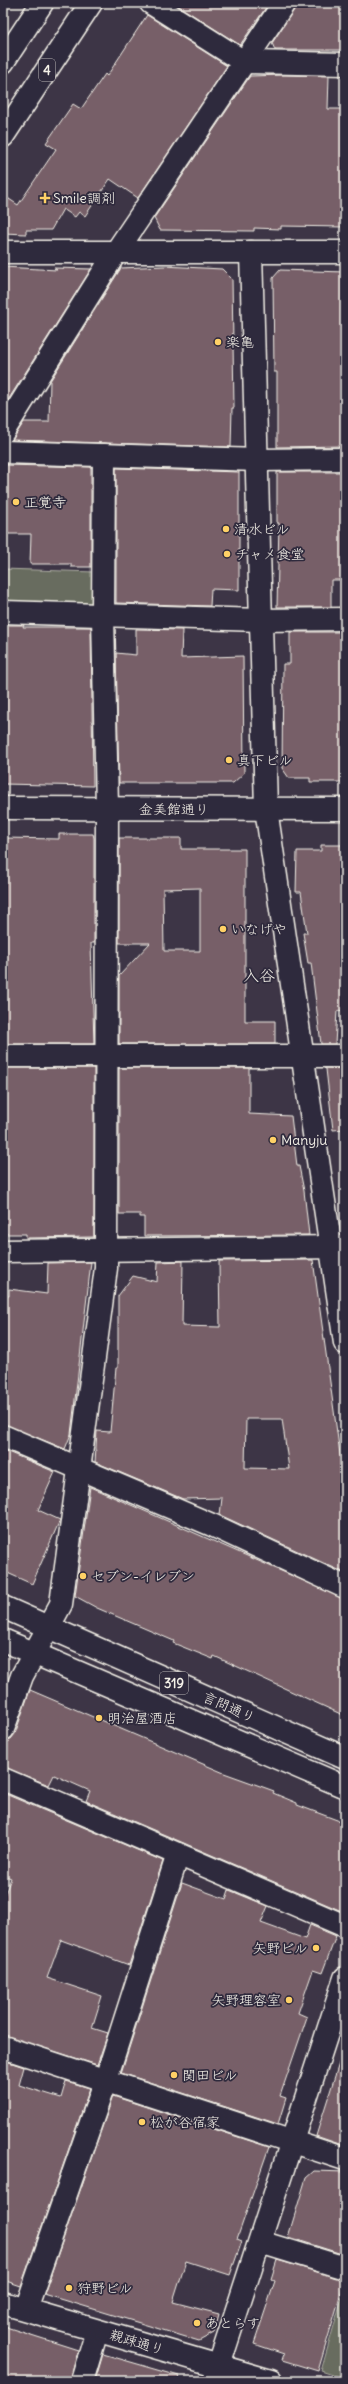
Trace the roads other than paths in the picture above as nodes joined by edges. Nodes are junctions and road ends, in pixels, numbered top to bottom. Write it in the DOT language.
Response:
graph roads {
  1 [pos="42,3"];
  2 [pos="91,3"];
  3 [pos="152,3"];
  4 [pos="284,3"];
  5 [pos="3,62"];
  6 [pos="244,62"];
  7 [pos="345,64"];
  8 [pos="3,136"];
  9 [pos="3,252"];
  10 [pos="116,252"];
  11 [pos="251,252"];
  12 [pos="345,252"];
  13 [pos="3,432"];
  14 [pos="3,452"];
  15 [pos="104,455"];
  16 [pos="345,459"];
  17 [pos="258,460"];
  18 [pos="3,612"];
  19 [pos="103,615"];
  20 [pos="345,619"];
  21 [pos="260,620"];
  22 [pos="3,808"];
  23 [pos="107,808"];
  24 [pos="266,809"];
  25 [pos="345,809"];
  26 [pos="3,1056"];
  27 [pos="303,1056"];
  28 [pos="345,1056"];
  29 [pos="106,1057"];
  30 [pos="338,1247"];
  31 [pos="106,1250"];
  32 [pos="3,1251"];
  33 [pos="345,1343"];
  34 [pos="3,1436"];
  35 [pos="80,1468"];
  36 [pos="345,1587"];
  37 [pos="3,1607"];
  38 [pos="48,1627"];
  39 [pos="3,1640"];
  40 [pos="34,1653"];
  41 [pos="3,1730"];
  42 [pos="345,1758"];
  43 [pos="3,1779"];
  44 [pos="345,1787"];
  45 [pos="178,1854"];
  46 [pos="345,1926"];
  47 [pos="345,1978"];
  48 [pos="3,2047"];
  49 [pos="105,2082"];
  50 [pos="293,2141"];
  51 [pos="345,2159"];
  52 [pos="260,2242"];
  53 [pos="345,2268"];
  54 [pos="3,2303"];
  55 [pos="26,2309"];
  56 [pos="97,2330"];
  57 [pos="217,2374"];
  58 [pos="82,2381"];
  59 [pos="270,2381"];
  1 -- 5 [label="main road"];
  2 -- 8 [label="main road, 4"];
  3 -- 6 [label="main road"];
  4 -- 6 [label="main road"];
  6 -- 7 [label="main road"];
  6 -- 10 [label="main road"];
  9 -- 10 [label="main road"];
  10 -- 11 [label="main road"];
  10 -- 13 [label="main road"];
  11 -- 12 [label="main road"];
  11 -- 17 [label="main road"];
  14 -- 15 [label="main road"];
  15 -- 17 [label="main road"];
  15 -- 19 [label="main road"];
  16 -- 17 [label="main road"];
  17 -- 21 [label="main road"];
  18 -- 19 [label="main road"];
  19 -- 21 [label="main road"];
  19 -- 23 [label="main road"];
  20 -- 21 [label="main road"];
  21 -- 24 [label="main road"];
  22 -- 23 [label="main road, 金美館通り"];
  23 -- 24 [label="main road, 金美館通り"];
  23 -- 29 [label="main road"];
  24 -- 25 [label="main road, 金美館通り"];
  24 -- 27 [label="main road"];
  26 -- 29 [label="main road"];
  27 -- 28 [label="main road"];
  27 -- 29 [label="main road"];
  27 -- 30 [label="main road"];
  29 -- 31 [label="main road"];
  30 -- 31 [label="main road"];
  30 -- 33 [label="main road"];
  31 -- 32 [label="main road"];
  31 -- 35 [label="main road"];
  34 -- 35 [label="main road"];
  35 -- 36 [label="main road"];
  35 -- 38 [label="main road"];
  37 -- 38 [label="main road, 言問通り / 319"];
  38 -- 40 [label="main road"];
  38 -- 42 [label="main road, 言問通り / 319"];
  39 -- 40 [label="main road, 言問通り / 319"];
  40 -- 41 [label="main road"];
  40 -- 44 [label="main road, 言問通り / 319"];
  43 -- 45 [label="main road"];
  45 -- 46 [label="main road"];
  45 -- 49 [label="main road"];
  47 -- 50 [label="main road"];
  48 -- 49 [label="main road"];
  49 -- 50 [label="main road"];
  49 -- 55 [label="main road"];
  50 -- 51 [label="main road"];
  50 -- 52 [label="main road"];
  52 -- 53 [label="main road"];
  52 -- 57 [label="main road"];
  54 -- 55 [label="main road, 親疎通り"];
  55 -- 56 [label="main road, 親疎通り"];
  56 -- 57 [label="main road, 親疎通り"];
  56 -- 58 [label="main road"];
  57 -- 59 [label="main road, 親疎通り"];
}
